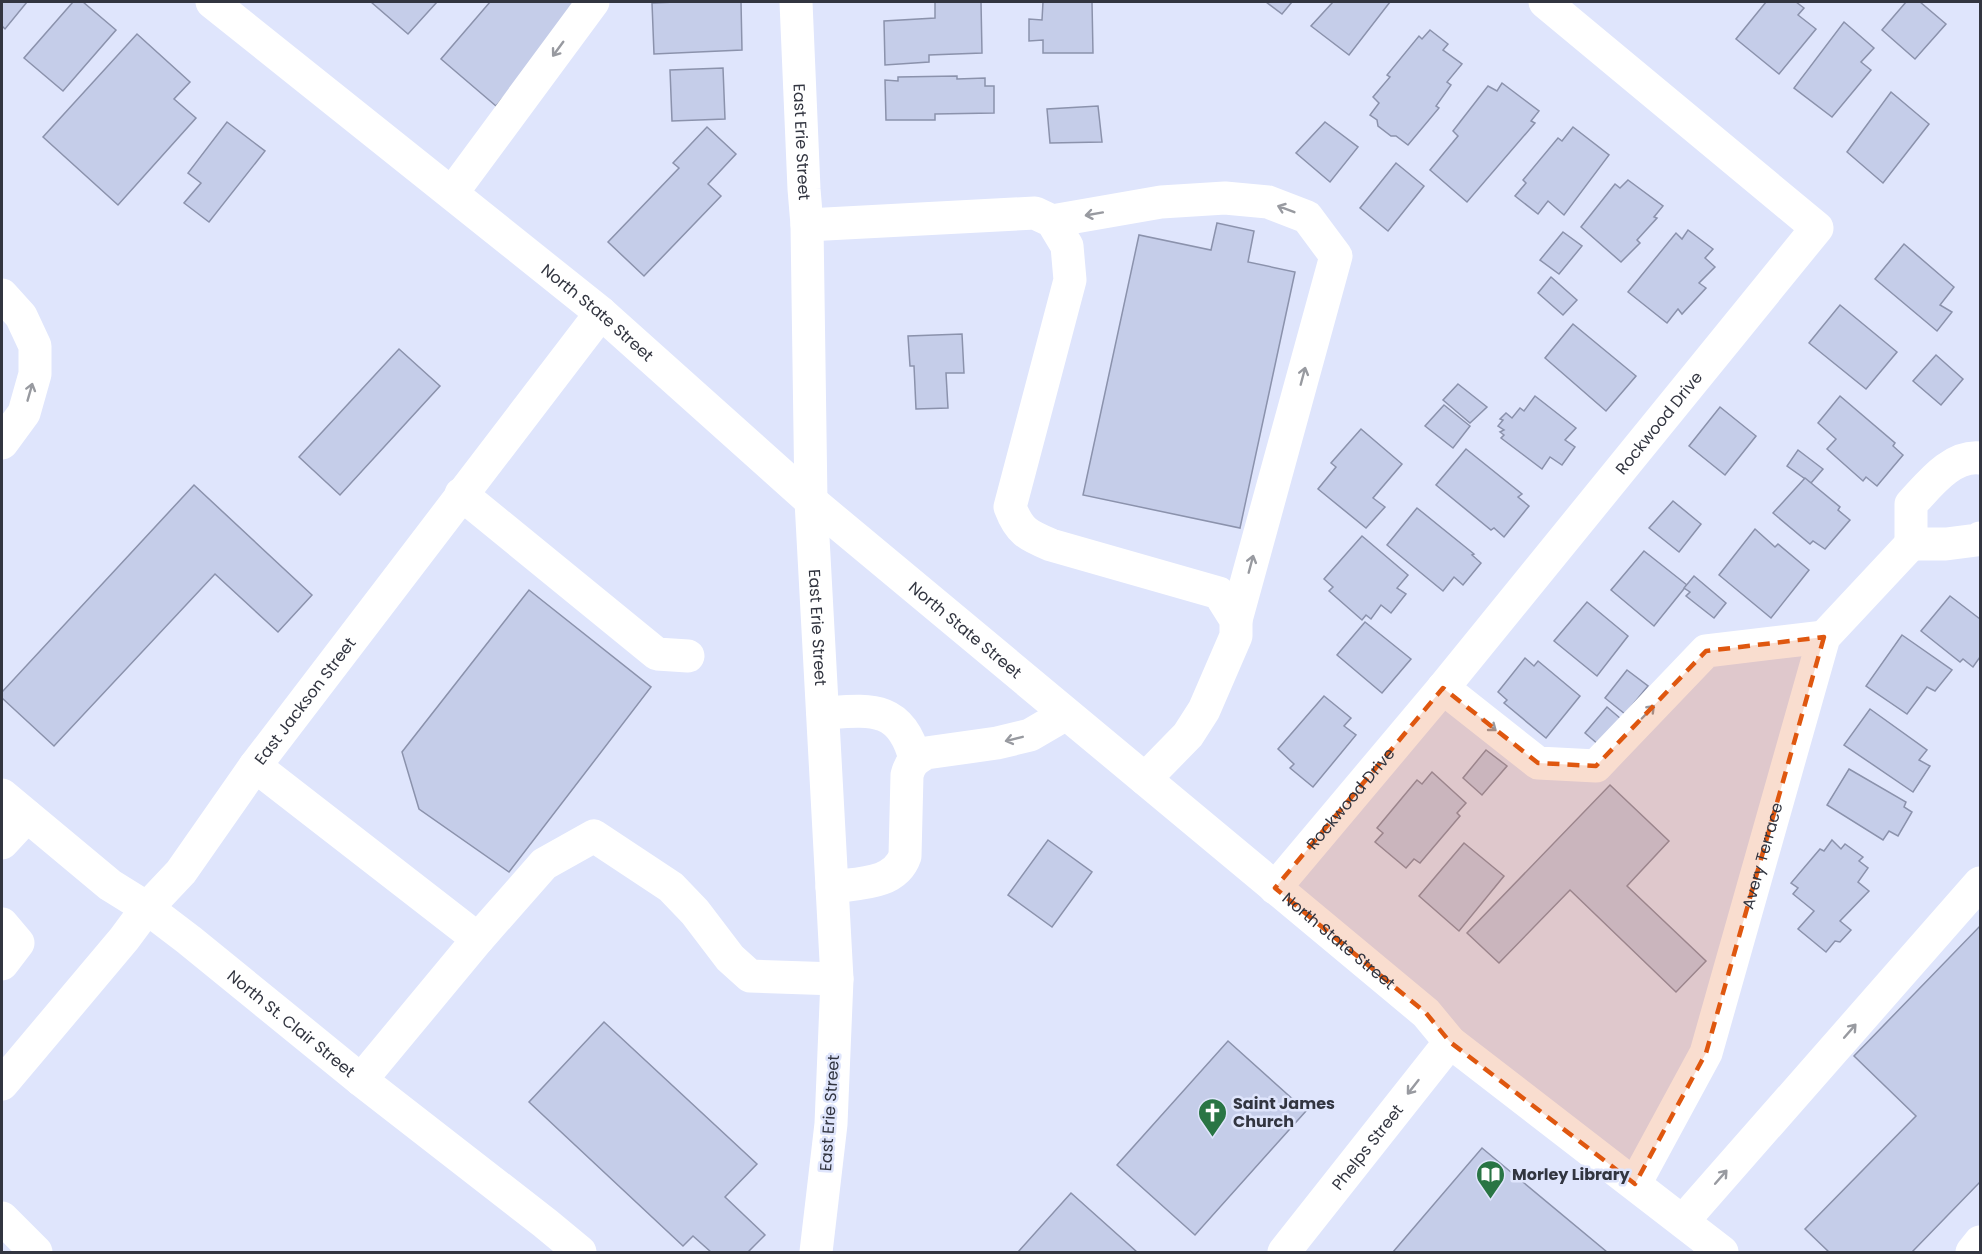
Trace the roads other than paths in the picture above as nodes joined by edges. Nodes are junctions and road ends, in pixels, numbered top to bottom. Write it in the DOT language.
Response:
graph roads {
  1 [pos="593,2"];
  2 [pos="796,2"];
  3 [pos="1545,2"];
  4 [pos="220,4"];
  5 [pos="452,193"];
  6 [pos="1052,221"];
  7 [pos="807,225"];
  8 [pos="2,295"];
  9 [pos="601,313"];
  10 [pos="2,443"];
  11 [pos="1980,458"];
  12 [pos="461,494"];
  13 [pos="811,501"];
  14 [pos="1980,538"];
  15 [pos="1911,544"];
  16 [pos="1236,620"];
  17 [pos="1824,637"];
  18 [pos="688,656"];
  19 [pos="1443,688"];
  20 [pos="823,713"];
  21 [pos="1066,714"];
  22 [pos="926,755"];
  23 [pos="255,766"];
  24 [pos="1144,779"];
  25 [pos="2,795"];
  26 [pos="27,816"];
  27 [pos="2,843"];
  28 [pos="1980,883"];
  29 [pos="832,887"];
  30 [pos="1275,888"];
  31 [pos="147,908"];
  32 [pos="2,924"];
  33 [pos="478,939"];
  34 [pos="2,964"];
  35 [pos="837,979"];
  36 [pos="1450,1042"];
  37 [pos="361,1080"];
  38 [pos="2,1084"];
  39 [pos="1635,1184"];
  40 [pos="2,1218"];
  41 [pos="1683,1221"];
  42 [pos="1980,1242"];
  43 [pos="36,1252"];
  44 [pos="580,1252"];
  45 [pos="816,1252"];
  46 [pos="1284,1252"];
  47 [pos="1722,1252"];
  48 [pos="1972,1252"];
  1 -- 5 [label="street, one-way"];
  2 -- 7 [label="street, East Erie Street"];
  3 -- 19 [label="street, Rockwood Drive"];
  4 -- 5 [label="street, North State Street"];
  5 -- 9 [label="street, North State Street"];
  6 -- 7 [label="street"];
  6 -- 16 [label="street"];
  16 -- 6 [label="street, one-way"];
  7 -- 13 [label="street, East Erie Street"];
  10 -- 8 [label="street, one-way"];
  9 -- 12 [label="street, East Jackson Street"];
  9 -- 13 [label="street, North State Street"];
  11 -- 15 [label="street"];
  12 -- 18 [label="street"];
  12 -- 23 [label="street, East Jackson Street"];
  13 -- 20 [label="street, East Erie Street"];
  13 -- 21 [label="street, North State Street"];
  14 -- 15 [label="street"];
  15 -- 17 [label="street, Avery Terrace"];
  16 -- 24 [label="street"];
  19 -- 17 [label="street, one-way"];
  17 -- 39 [label="street, Avery Terrace"];
  19 -- 30 [label="street, Rockwood Drive"];
  20 -- 22 [label="street"];
  20 -- 29 [label="street, East Erie Street"];
  21 -- 22 [label="street, one-way"];
  21 -- 24 [label="street, North State Street"];
  22 -- 29 [label="street"];
  23 -- 31 [label="street, East Jackson Street"];
  23 -- 33 [label="street"];
  24 -- 30 [label="street, North State Street"];
  25 -- 26 [label="street, North St. Clair Street"];
  26 -- 27 [label="street"];
  26 -- 31 [label="street, North St. Clair Street"];
  41 -- 28 [label="street, one-way"];
  29 -- 35 [label="street, East Erie Street"];
  30 -- 36 [label="street, North State Street"];
  31 -- 37 [label="street, North St. Clair Street"];
  31 -- 38 [label="street, East Jackson Street"];
  32 -- 34 [label="street"];
  33 -- 35 [label="street"];
  33 -- 37 [label="street"];
  35 -- 45 [label="street, East Erie Street"];
  36 -- 39 [label="street, North State Street"];
  36 -- 46 [label="street, Phelps Street, one-way"];
  37 -- 44 [label="street, North St. Clair Street"];
  39 -- 41 [label="street, North State Street"];
  40 -- 43 [label="street"];
  41 -- 47 [label="street, North State Street"];
  42 -- 48 [label="street"];
}
